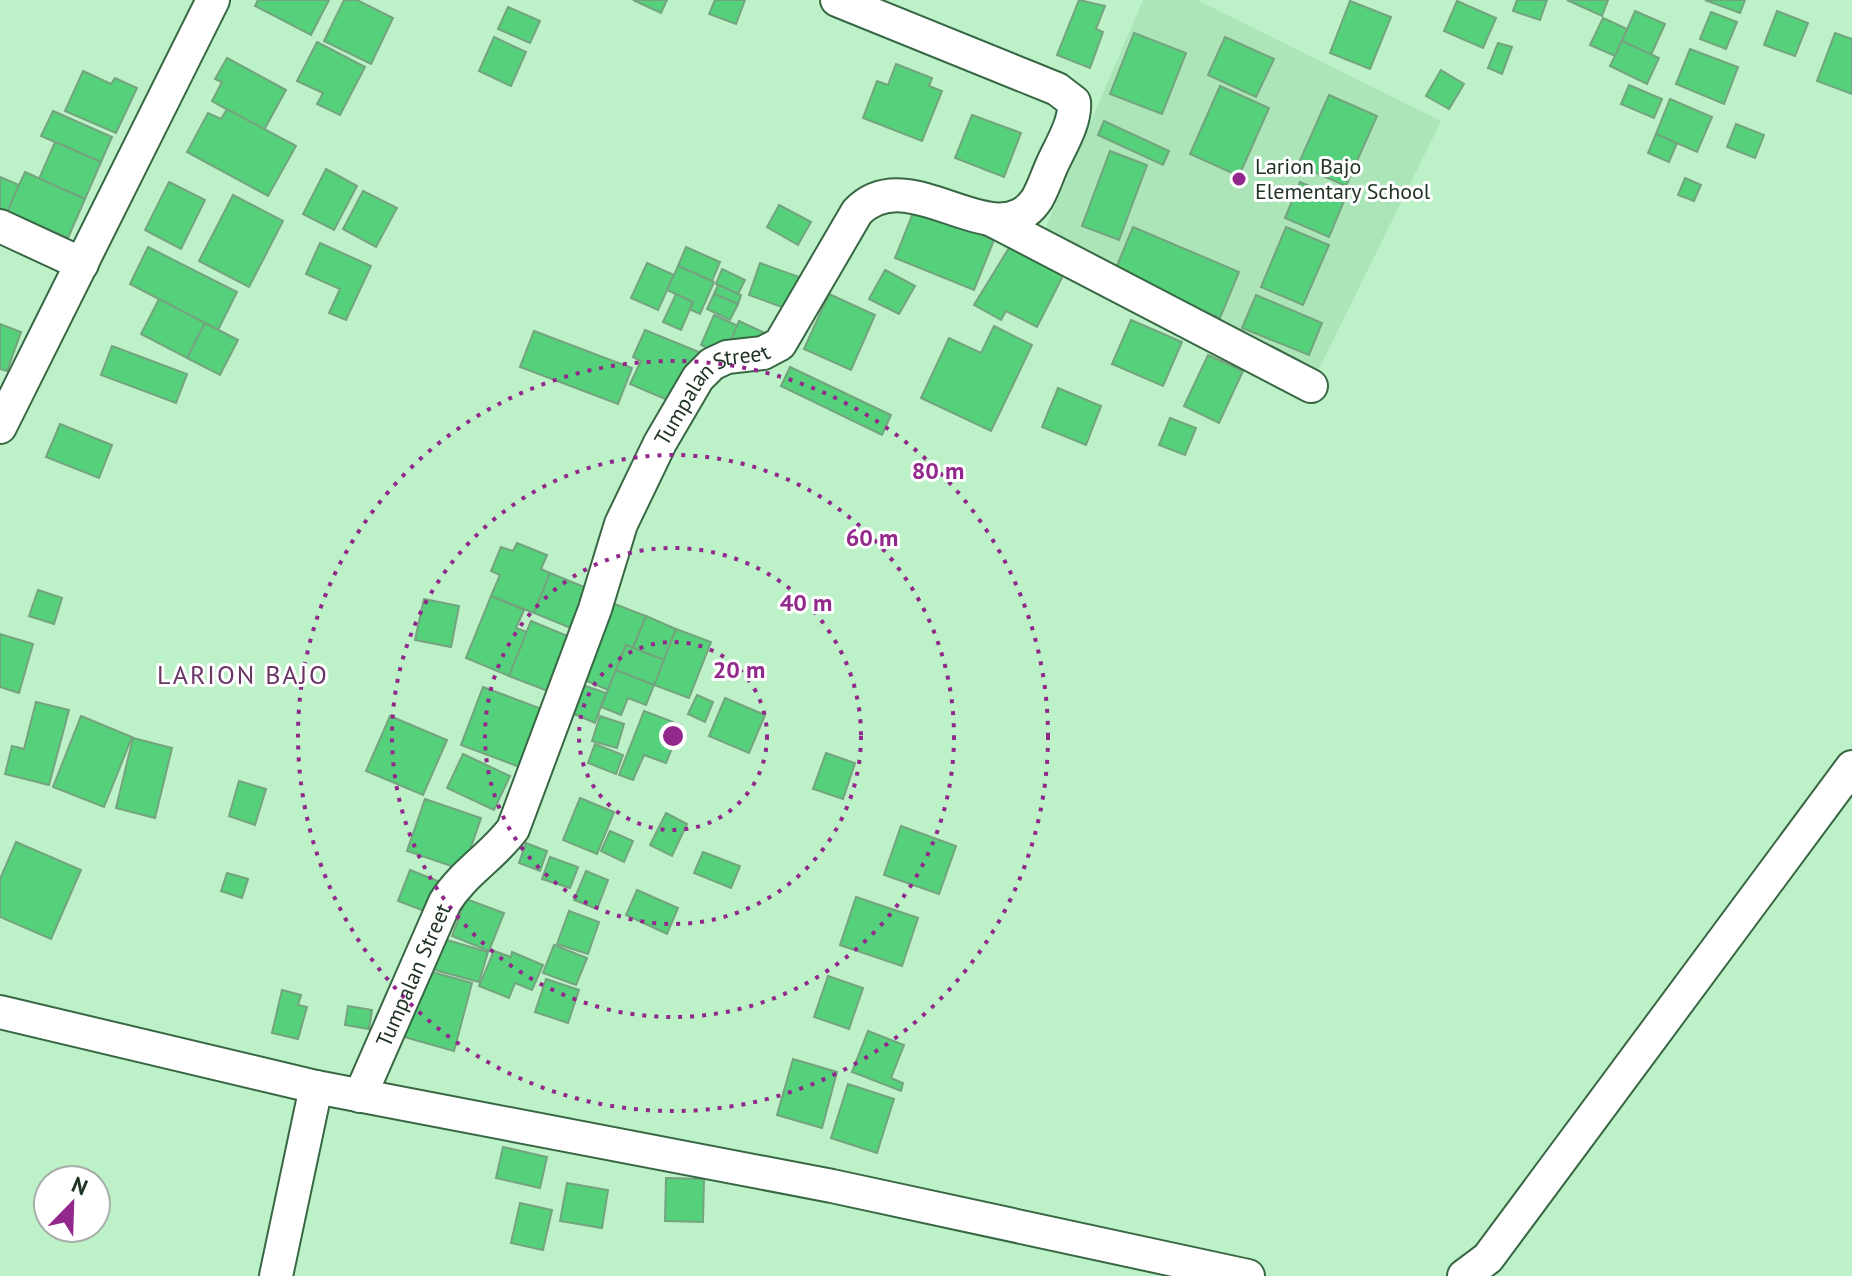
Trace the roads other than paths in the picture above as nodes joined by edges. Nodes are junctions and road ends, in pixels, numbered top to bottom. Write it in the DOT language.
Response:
graph roads {
  1 [pos="213,0"];
  2 [pos="837,0"];
  3 [pos="992,220"];
  4 [pos="0,226"];
  5 [pos="82,264"];
  6 [pos="1311,386"];
  7 [pos="0,427"];
  8 [pos="1852,767"];
  9 [pos="0,1012"];
  10 [pos="316,1087"];
  11 [pos="360,1096"];
  12 [pos="276,1276"];
  13 [pos="1248,1276"];
  14 [pos="1464,1276"];
  1 -- 5 [label="street"];
  2 -- 3 [label="street"];
  3 -- 6 [label="street, Tumpalan Street"];
  3 -- 11 [label="street, Tumpalan Street"];
  4 -- 5 [label="street"];
  5 -- 7 [label="street"];
  8 -- 14 [label="street"];
  9 -- 10 [label="street"];
  10 -- 11 [label="street"];
  10 -- 12 [label="street"];
  11 -- 13 [label="street"];
}
